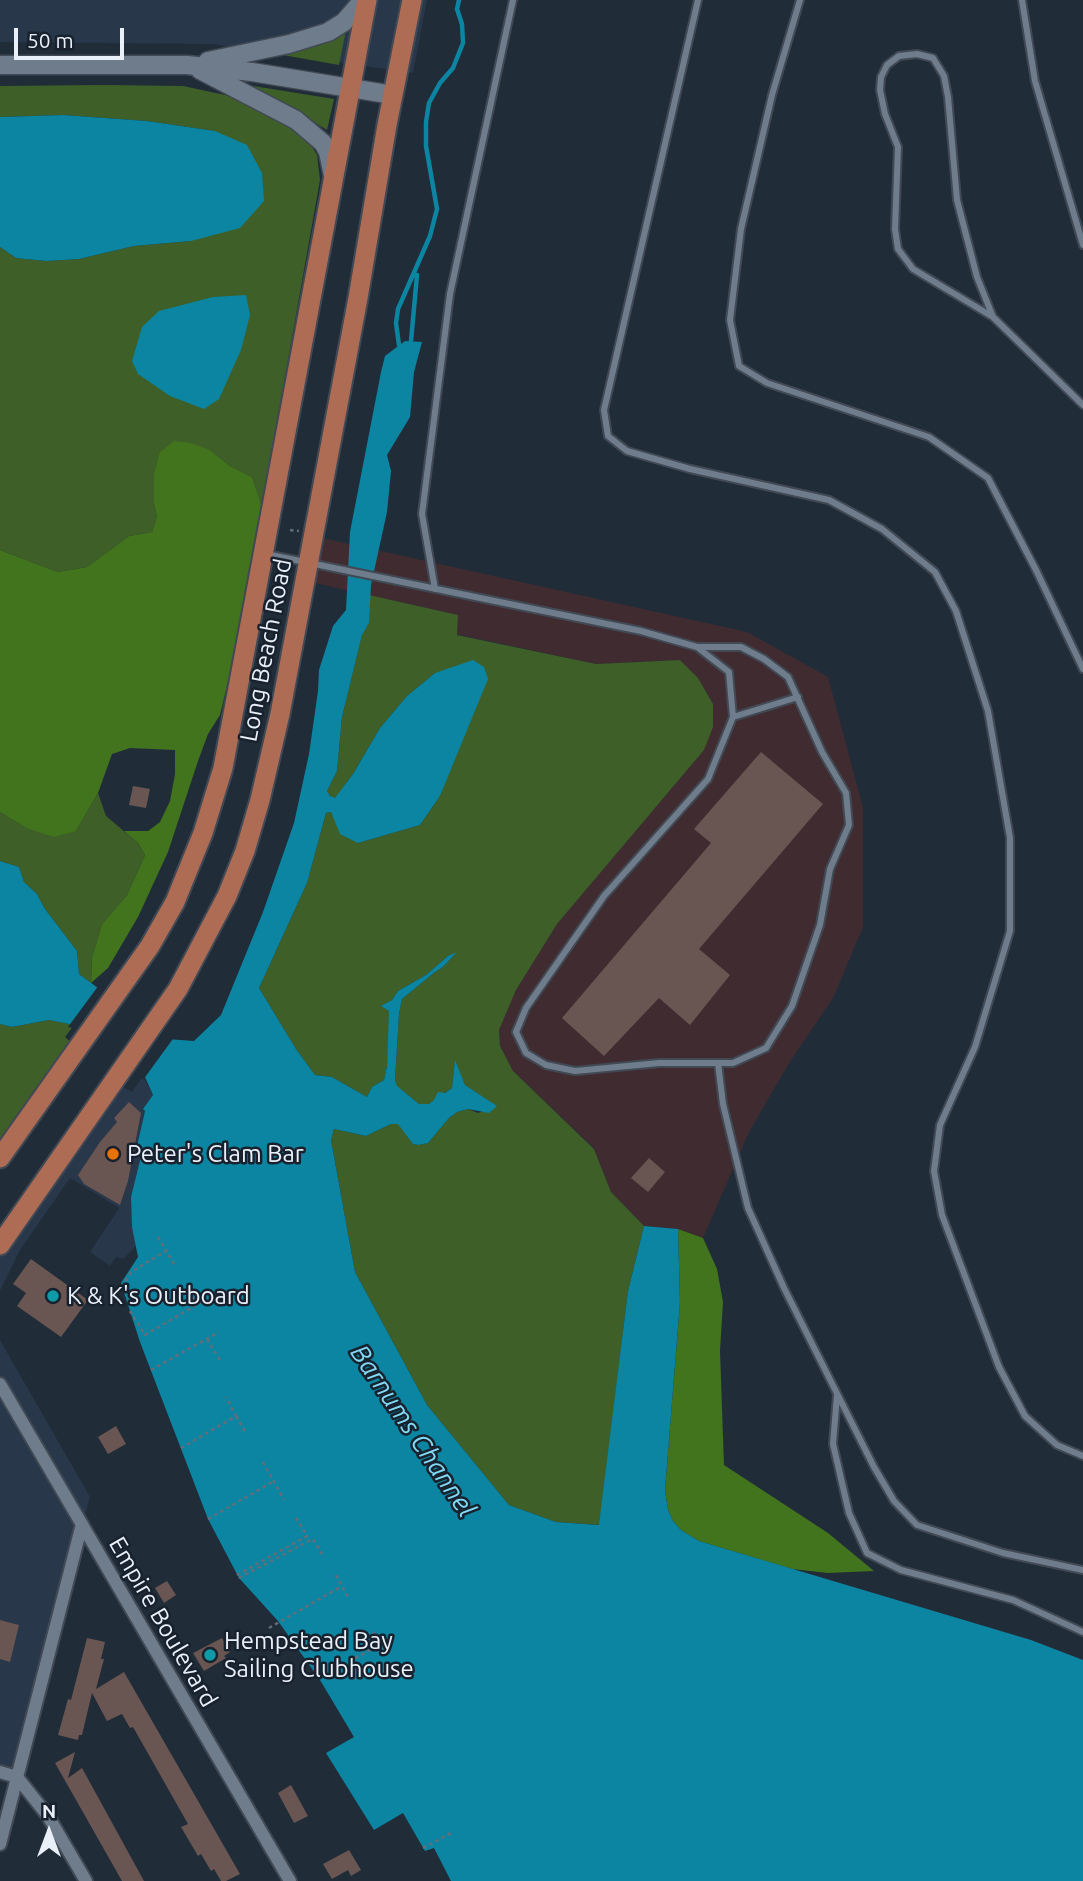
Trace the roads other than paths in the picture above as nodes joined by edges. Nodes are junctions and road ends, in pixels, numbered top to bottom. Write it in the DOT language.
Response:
graph roads {
  1 [pos="365,0"];
  2 [pos="412,0"];
  3 [pos="513,0"];
  4 [pos="698,0"];
  5 [pos="800,0"];
  6 [pos="1022,0"];
  7 [pos="0,65"];
  8 [pos="187,65"];
  9 [pos="350,88"];
  10 [pos="393,95"];
  11 [pos="334,184"];
  12 [pos="1083,245"];
  13 [pos="993,317"];
  14 [pos="1083,405"];
  15 [pos="264,554"];
  16 [pos="309,562"];
  17 [pos="435,589"];
  18 [pos="696,647"];
  19 [pos="1083,669"];
  20 [pos="798,697"];
  21 [pos="733,717"];
  22 [pos="718,1063"];
  23 [pos="0,1158"];
  24 [pos="0,1245"];
  25 [pos="0,1384"];
  26 [pos="838,1393"];
  27 [pos="1083,1456"];
  28 [pos="82,1524"];
  29 [pos="1083,1570"];
  30 [pos="1083,1632"];
  31 [pos="0,1772"];
  32 [pos="17,1777"];
  33 [pos="0,1844"];
  34 [pos="86,1881"];
  35 [pos="290,1881"];
  1 -- 8 [label="main road"];
  1 -- 9 [label="main road, Long Beach Road"];
  2 -- 10 [label="main road, Long Beach Road"];
  3 -- 17 [label="lane"];
  4 -- 27 [label="lane"];
  5 -- 19 [label="lane"];
  6 -- 12 [label="lane"];
  7 -- 8 [label="main road"];
  8 -- 9 [label="main road"];
  8 -- 11 [label="main road"];
  9 -- 10 [label="main road"];
  9 -- 11 [label="main road, Long Beach Road"];
  10 -- 16 [label="main road, Long Beach Road"];
  11 -- 15 [label="main road, Long Beach Road"];
  13 -- 13 [label="lane"];
  13 -- 14 [label="lane"];
  15 -- 16 [label="lane"];
  15 -- 23 [label="main road, Long Beach Road"];
  16 -- 17 [label="lane"];
  16 -- 24 [label="main road, Long Beach Road"];
  17 -- 18 [label="lane"];
  18 -- 20 [label="lane"];
  18 -- 21 [label="lane"];
  20 -- 21 [label="lane"];
  20 -- 22 [label="lane"];
  21 -- 22 [label="lane"];
  22 -- 26 [label="lane"];
  25 -- 28 [label="street, Empire Boulevard"];
  26 -- 29 [label="lane"];
  26 -- 30 [label="lane"];
  28 -- 32 [label="street"];
  28 -- 35 [label="street, Empire Boulevard"];
  31 -- 32 [label="street"];
  32 -- 33 [label="street"];
  32 -- 34 [label="street"];
}
